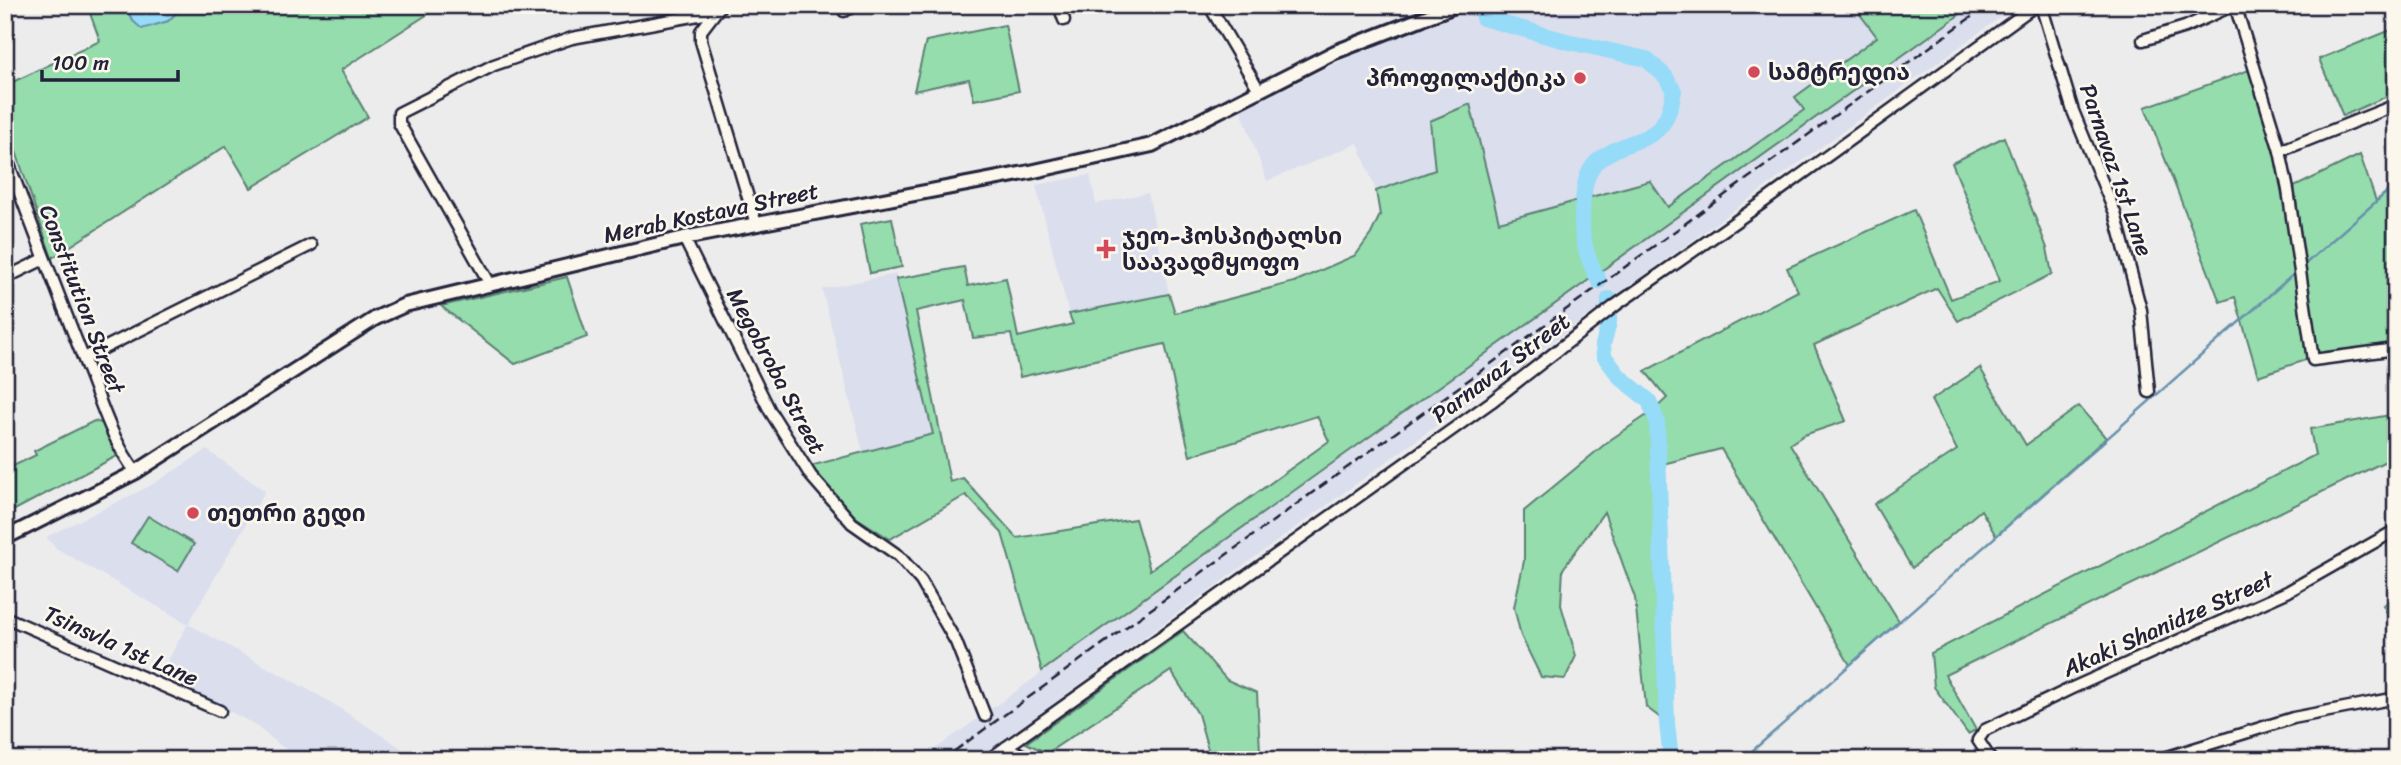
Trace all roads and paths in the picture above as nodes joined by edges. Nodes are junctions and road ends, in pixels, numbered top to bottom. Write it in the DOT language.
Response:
graph roads {
  1 [pos="841,5"];
  2 [pos="857,5"];
  3 [pos="1059,5"];
  4 [pos="1209,5"];
  5 [pos="1457,5"];
  6 [pos="2038,5"];
  7 [pos="2234,5"];
  8 [pos="718,9"];
  9 [pos="1064,20"];
  10 [pos="2143,40"];
  11 [pos="1259,90"];
  12 [pos="2396,105"];
  13 [pos="2280,151"];
  14 [pos="5,154"];
  15 [pos="756,224"];
  16 [pos="684,238"];
  17 [pos="311,245"];
  18 [pos="44,259"];
  19 [pos="5,278"];
  20 [pos="490,284"];
  21 [pos="2396,349"];
  22 [pos="84,358"];
  23 [pos="2149,392"];
  24 [pos="130,475"];
  25 [pos="2396,530"];
  26 [pos="5,538"];
  27 [pos="5,617"];
  28 [pos="2396,698"];
  29 [pos="220,711"];
  30 [pos="985,716"];
  31 [pos="1006,747"];
  32 [pos="988,760"];
  33 [pos="1043,760"];
  34 [pos="1991,760"];
  35 [pos="2158,760"];
  1 -- 2 [label="street"];
  3 -- 9 [label="street"];
  4 -- 11 [label="street"];
  5 -- 11 [label="main road, Merab Kostava Street"];
  6 -- 23 [label="street, Parnavaz 1st Lane"];
  6 -- 31 [label="street, Parnavaz Street"];
  7 -- 10 [label="street"];
  7 -- 13 [label="street"];
  8 -- 15 [label="street"];
  8 -- 20 [label="street"];
  11 -- 15 [label="main road, Merab Kostava Street"];
  12 -- 13 [label="street"];
  13 -- 21 [label="street"];
  14 -- 18 [label="street, Constitution Street"];
  15 -- 16 [label="main road, Merab Kostava Street"];
  16 -- 20 [label="main road, Merab Kostava Street"];
  16 -- 30 [label="street, Megobroba Street"];
  17 -- 22 [label="street"];
  18 -- 19 [label="street"];
  18 -- 22 [label="street, Constitution Street"];
  20 -- 24 [label="main road, Merab Kostava Street"];
  22 -- 24 [label="street, Constitution Street"];
  24 -- 26 [label="main road, Merab Kostava Street"];
  25 -- 34 [label="street, Akaki Shanidze Street"];
  27 -- 29 [label="street, Tsinsvla 1st Lane"];
  28 -- 35 [label="street"];
  31 -- 32 [label="street, Parnavaz Street"];
  31 -- 33 [label="street"];
}
